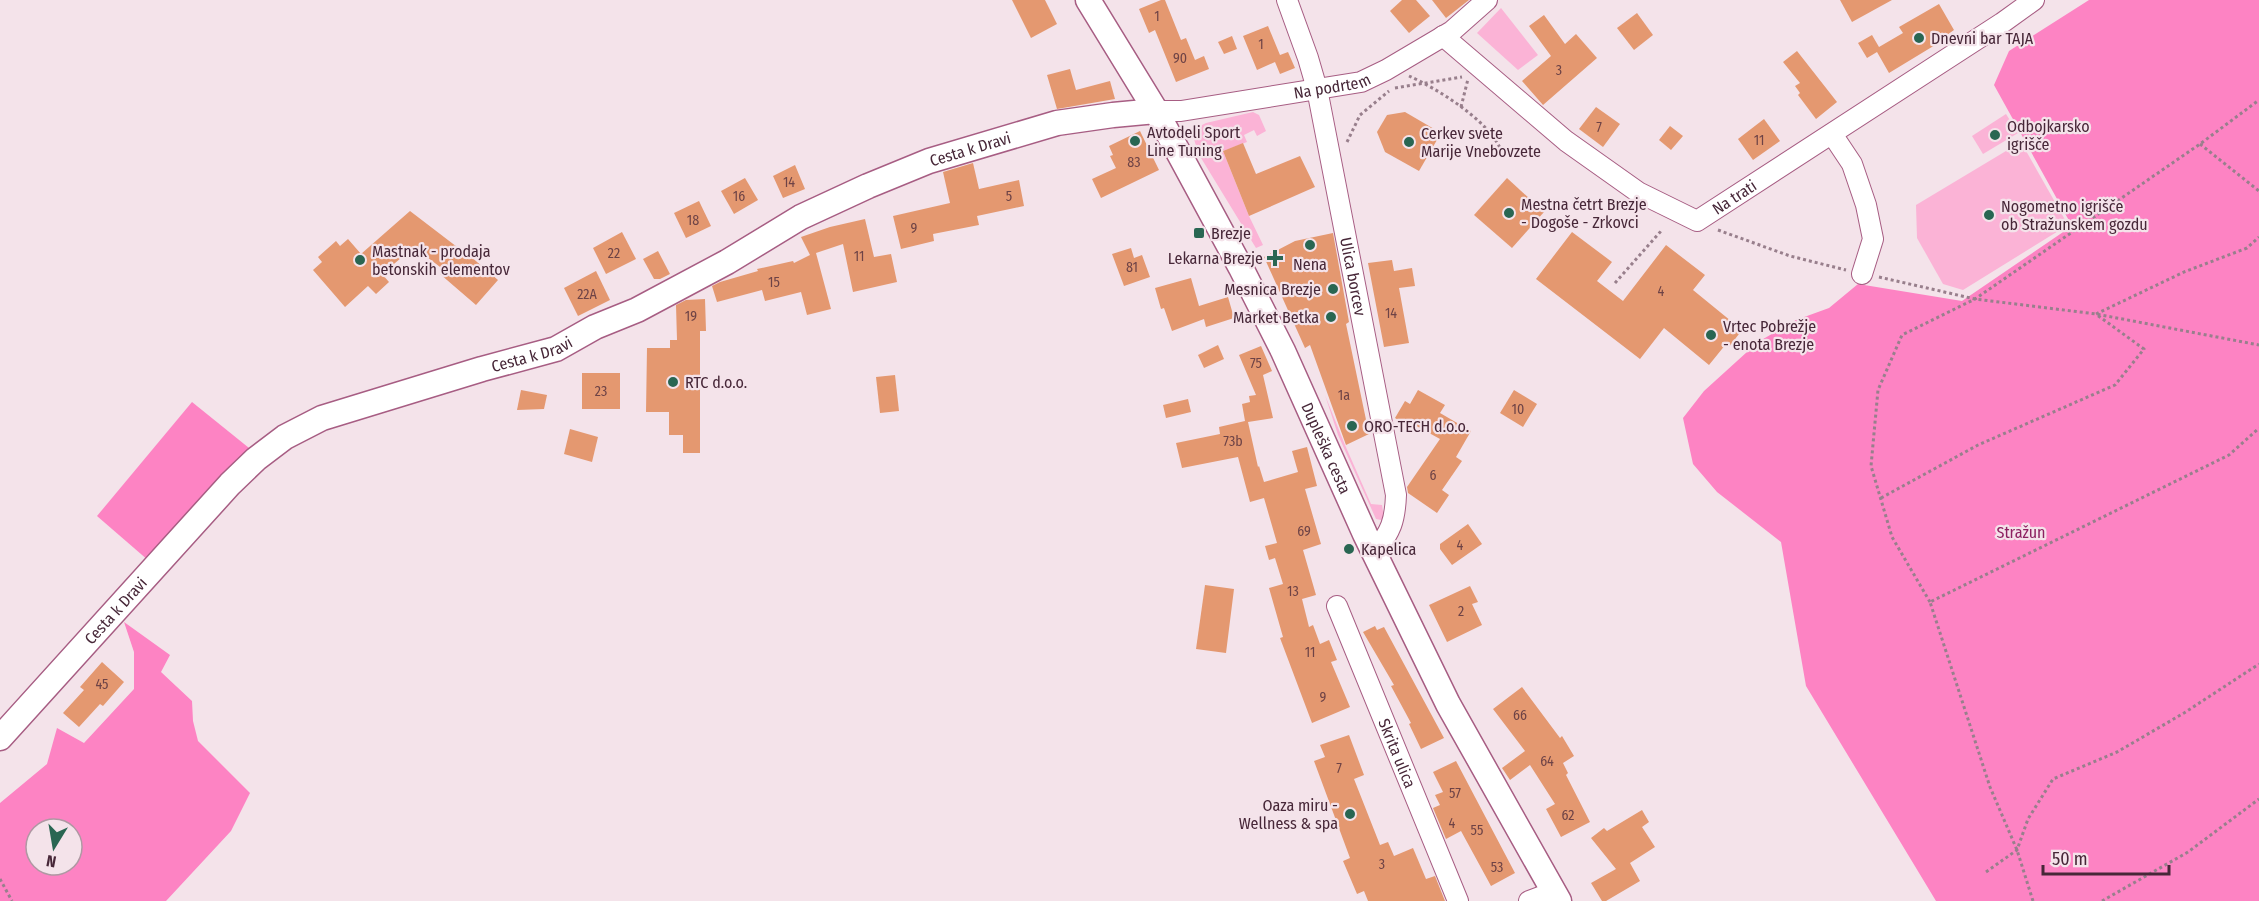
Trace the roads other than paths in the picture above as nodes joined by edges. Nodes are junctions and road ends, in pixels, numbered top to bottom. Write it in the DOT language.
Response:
graph roads {
  1 [pos="1088,0"];
  2 [pos="1287,0"];
  3 [pos="1487,0"];
  4 [pos="2034,0"];
  5 [pos="1443,36"];
  6 [pos="1317,89"];
  7 [pos="1156,111"];
  8 [pos="1832,134"];
  9 [pos="1862,274"];
  10 [pos="1374,552"];
  11 [pos="1337,606"];
  12 [pos="0,738"];
  13 [pos="1556,896"];
  14 [pos="1458,901"];
  15 [pos="1529,901"];
  1 -- 7 [label="street, Dupleška cesta"];
  2 -- 6 [label="street, Ulica borcev"];
  3 -- 5 [label="street, Na podrtem"];
  4 -- 8 [label="street, Na trati"];
  5 -- 6 [label="street, Na podrtem"];
  5 -- 8 [label="street, Na trati"];
  6 -- 7 [label="street, Na podrtem"];
  6 -- 10 [label="street, Ulica borcev"];
  7 -- 10 [label="street, Dupleška cesta"];
  7 -- 12 [label="street, Cesta k Dravi"];
  8 -- 9 [label="street"];
  10 -- 13 [label="street, Dupleška cesta"];
  11 -- 14 [label="street, Skrita ulica"];
  13 -- 15 [label="street"];
}
